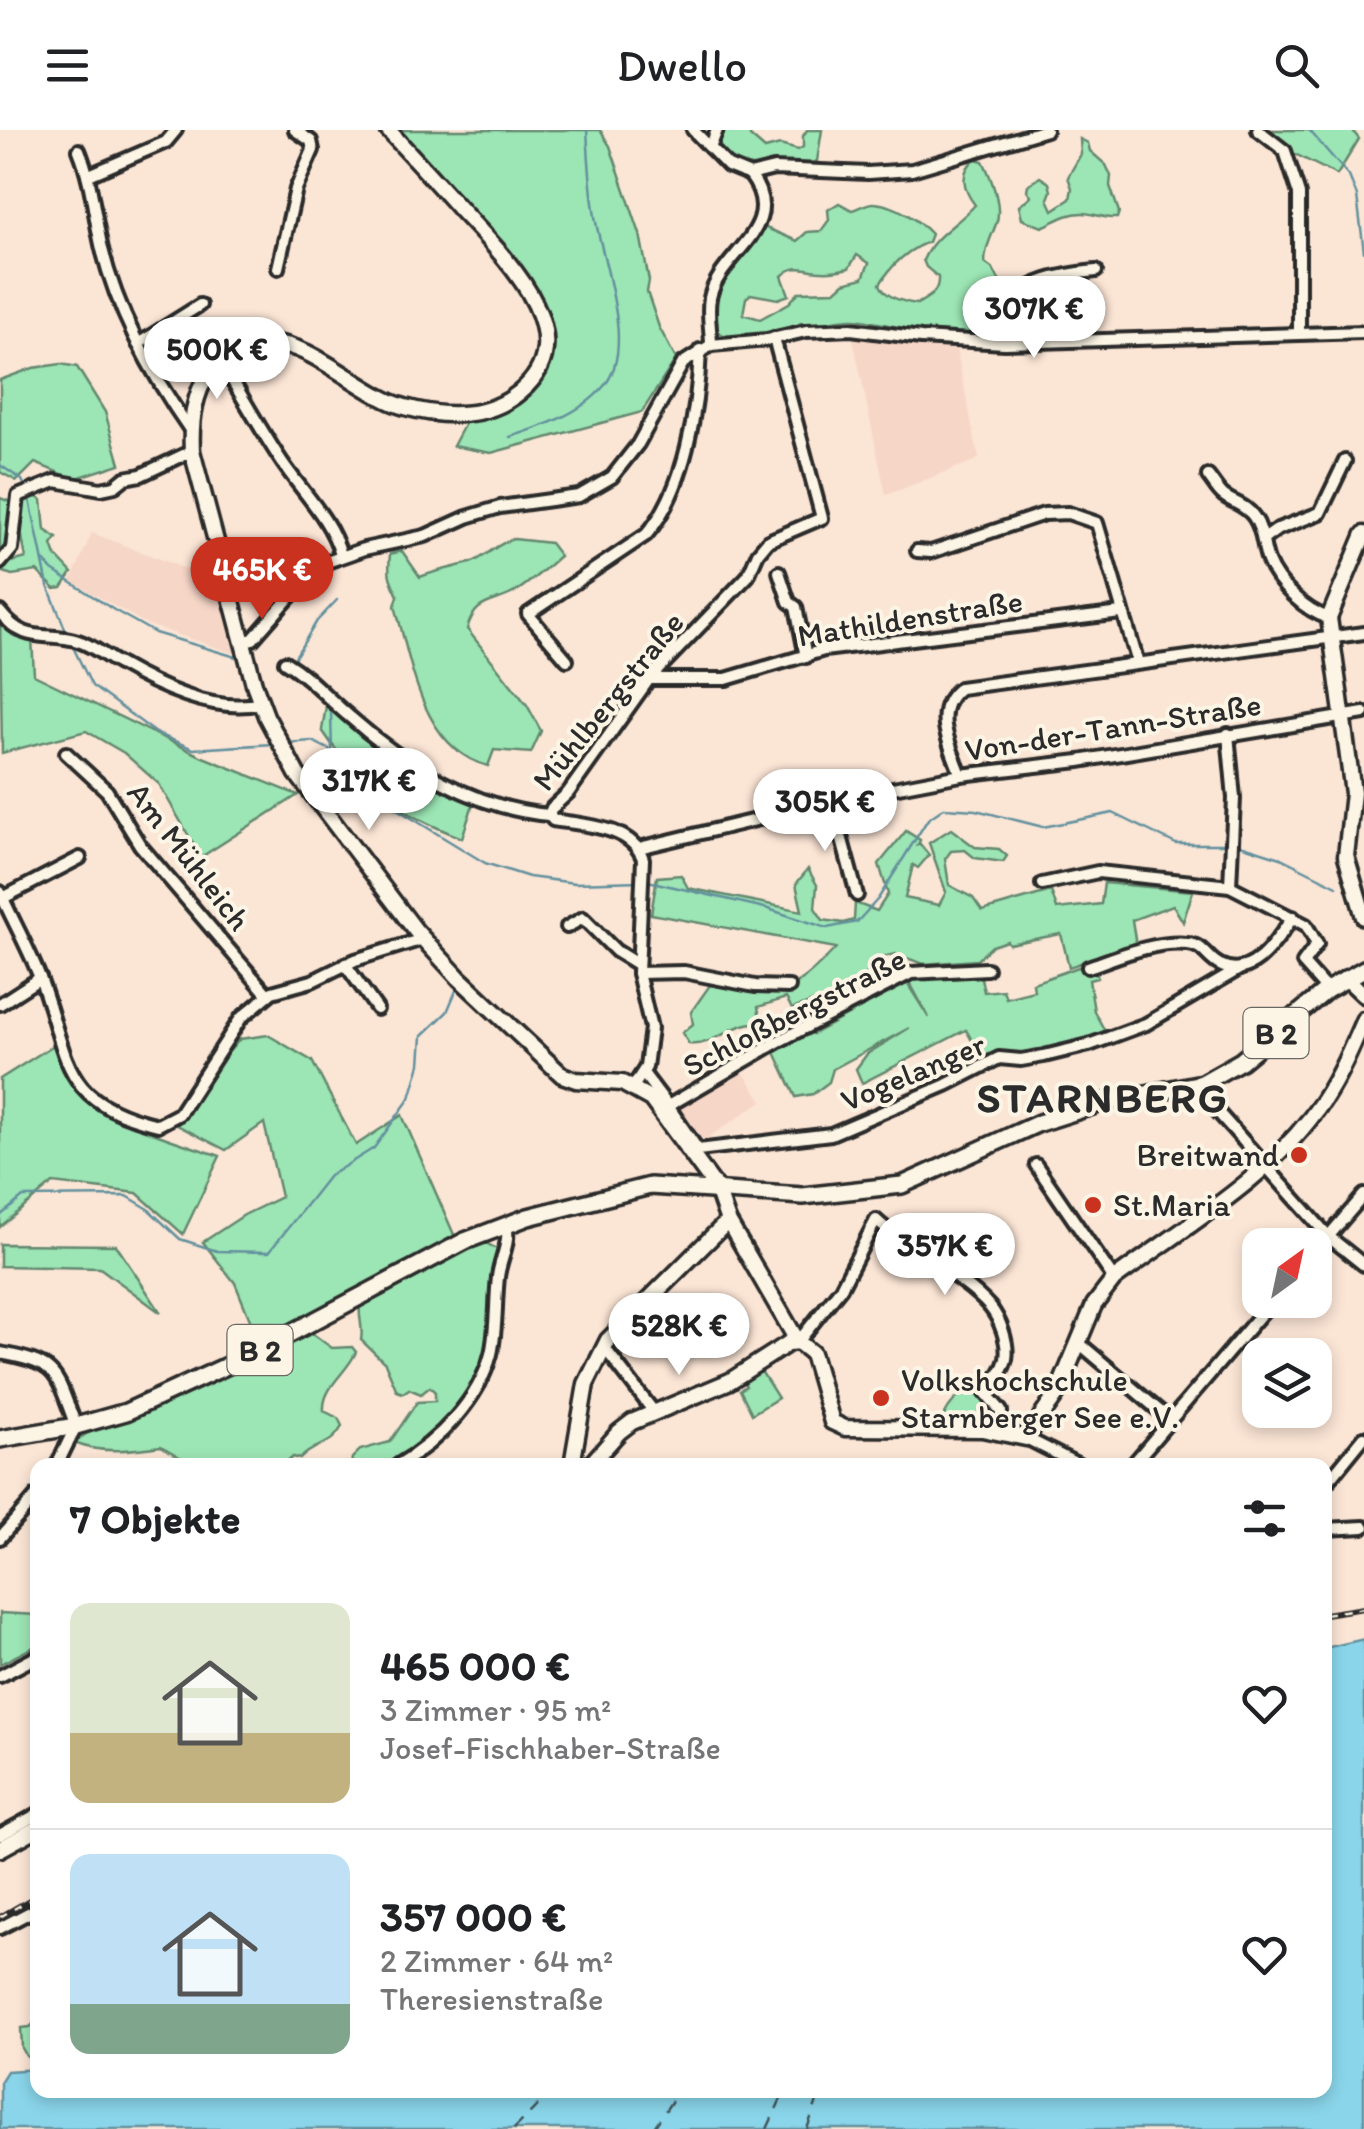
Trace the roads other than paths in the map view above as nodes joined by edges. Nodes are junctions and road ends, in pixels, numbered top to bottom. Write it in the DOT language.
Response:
graph roads {
  1 [pos="176,130"];
  2 [pos="295,130"];
  3 [pos="388,130"];
  4 [pos="693,130"];
  5 [pos="717,130"];
  6 [pos="1046,130"];
  7 [pos="1258,130"];
  8 [pos="710,148"];
  9 [pos="79,150"];
  10 [pos="89,175"];
  11 [pos="750,175"];
  12 [pos="278,268"];
  13 [pos="1096,272"];
  14 [pos="200,306"];
  15 [pos="1299,332"];
  16 [pos="1364,332"];
  17 [pos="774,338"];
  18 [pos="997,341"];
  19 [pos="138,344"];
  20 [pos="706,348"];
  21 [pos="220,360"];
  22 [pos="191,431"];
  23 [pos="192,451"];
  24 [pos="1345,461"];
  25 [pos="1208,476"];
  26 [pos="1364,534"];
  27 [pos="1264,539"];
  28 [pos="917,551"];
  29 [pos="341,556"];
  30 [pos="0,563"];
  31 [pos="778,572"];
  32 [pos="0,612"];
  33 [pos="1121,613"];
  34 [pos="1329,618"];
  35 [pos="1364,633"];
  36 [pos="1329,637"];
  37 [pos="245,642"];
  38 [pos="806,657"];
  39 [pos="567,660"];
  40 [pos="285,662"];
  41 [pos="1138,663"];
  42 [pos="649,680"];
  43 [pos="261,703"];
  44 [pos="1364,713"];
  45 [pos="1344,716"];
  46 [pos="1228,734"];
  47 [pos="66,753"];
  48 [pos="962,775"];
  49 [pos="1359,793"];
  50 [pos="832,803"];
  51 [pos="549,816"];
  52 [pos="639,848"];
  53 [pos="80,858"];
  54 [pos="1042,884"];
  55 [pos="1230,886"];
  56 [pos="1,895"];
  57 [pos="857,895"];
  58 [pos="1293,917"];
  59 [pos="1364,917"];
  60 [pos="566,927"];
  61 [pos="423,939"];
  62 [pos="346,964"];
  63 [pos="1088,966"];
  64 [pos="637,968"];
  65 [pos="987,968"];
  66 [pos="1241,968"];
  67 [pos="1364,970"];
  68 [pos="40,978"];
  69 [pos="1346,978"];
  70 [pos="788,987"];
  71 [pos="1327,990"];
  72 [pos="268,994"];
  73 [pos="1364,994"];
  74 [pos="0,1004"];
  75 [pos="376,1009"];
  76 [pos="1364,1018"];
  77 [pos="643,1073"];
  78 [pos="1202,1084"];
  79 [pos="633,1087"];
  80 [pos="668,1106"];
  81 [pos="1036,1165"];
  82 [pos="1266,1166"];
  83 [pos="717,1189"];
  84 [pos="1364,1196"];
  85 [pos="728,1221"];
  86 [pos="506,1224"];
  87 [pos="1322,1228"];
  88 [pos="1332,1233"];
  89 [pos="1332,1238"];
  90 [pos="1364,1265"];
  91 [pos="1114,1279"];
  92 [pos="1257,1318"];
  93 [pos="798,1342"];
  94 [pos="1079,1343"];
  95 [pos="604,1348"];
  96 [pos="0,1353"];
  97 [pos="654,1412"];
  98 [pos="1169,1419"];
  99 [pos="76,1426"];
  100 [pos="1000,1431"];
  101 [pos="1364,1437"];
  102 [pos="0,1438"];
  103 [pos="1026,1438"];
  104 [pos="60,1458"];
  105 [pos="409,1458"];
  106 [pos="573,1458"];
  107 [pos="596,1458"];
  108 [pos="1065,1458"];
  109 [pos="1138,1458"];
  110 [pos="1332,1476"];
  111 [pos="30,1503"];
  112 [pos="1364,1527"];
  113 [pos="1332,1529"];
  114 [pos="0,1538"];
  115 [pos="30,1660"];
  116 [pos="0,1676"];
  117 [pos="30,1818"];
  118 [pos="30,1832"];
  119 [pos="0,1835"];
  120 [pos="0,1849"];
  121 [pos="30,1912"];
  122 [pos="0,1928"];
  1 -- 10 [label="street"];
  2 -- 12 [label="street"];
  3 -- 21 [label="street"];
  4 -- 8 [label="street"];
  5 -- 8 [label="street"];
  6 -- 11 [label="street"];
  7 -- 15 [label="street"];
  8 -- 11 [label="street"];
  9 -- 10 [label="street"];
  10 -- 19 [label="street"];
  11 -- 20 [label="street"];
  13 -- 18 [label="street"];
  14 -- 19 [label="street"];
  15 -- 16 [label="street"];
  15 -- 18 [label="street"];
  17 -- 18 [label="street"];
  17 -- 20 [label="street"];
  17 -- 42 [label="street, Mühlbergstraße"];
  19 -- 22 [label="street"];
  20 -- 29 [label="street"];
  20 -- 39 [label="street"];
  21 -- 22 [label="street"];
  21 -- 29 [label="street"];
  22 -- 23 [label="street"];
  23 -- 30 [label="street"];
  23 -- 37 [label="street"];
  24 -- 27 [label="street"];
  25 -- 27 [label="street"];
  26 -- 34 [label="street"];
  27 -- 34 [label="street"];
  28 -- 33 [label="street"];
  29 -- 37 [label="street"];
  31 -- 38 [label="street"];
  32 -- 43 [label="street"];
  33 -- 38 [label="street, Mathildenstraße"];
  33 -- 41 [label="street"];
  34 -- 36 [label="street"];
  35 -- 36 [label="street"];
  36 -- 41 [label="street"];
  36 -- 45 [label="street"];
  37 -- 43 [label="street"];
  38 -- 42 [label="street, Mathildenstraße"];
  40 -- 51 [label="street"];
  41 -- 48 [label="street"];
  42 -- 51 [label="street, Mühlbergstraße"];
  43 -- 61 [label="street"];
  44 -- 45 [label="street, Von-der-Tann-Straße"];
  45 -- 46 [label="street, Von-der-Tann-Straße"];
  45 -- 49 [label="street"];
  46 -- 48 [label="street, Von-der-Tann-Straße"];
  46 -- 55 [label="street"];
  47 -- 72 [label="street, Am Mühleich"];
  48 -- 50 [label="street, Von-der-Tann-Straße"];
  49 -- 59 [label="street"];
  50 -- 52 [label="street, Von-der-Tann-Straße"];
  50 -- 57 [label="street"];
  51 -- 52 [label="street, Mühlbergstraße"];
  52 -- 64 [label="street"];
  53 -- 56 [label="street"];
  54 -- 55 [label="street"];
  55 -- 58 [label="street"];
  56 -- 68 [label="street"];
  58 -- 66 [label="street"];
  58 -- 71 [label="street"];
  60 -- 64 [label="street"];
  61 -- 62 [label="street"];
  61 -- 79 [label="street"];
  62 -- 72 [label="street"];
  62 -- 75 [label="street"];
  63 -- 66 [label="street"];
  64 -- 70 [label="street"];
  64 -- 77 [label="street"];
  65 -- 80 [label="street, Schloßbergstraße"];
  66 -- 80 [label="street, Vogelanger"];
  67 -- 69 [label="main road"];
  68 -- 72 [label="street"];
  68 -- 74 [label="street"];
  69 -- 71 [label="main road, B 2"];
  69 -- 73 [label="street"];
  71 -- 78 [label="main road, B 2"];
  76 -- 82 [label="street"];
  77 -- 79 [label="street"];
  77 -- 80 [label="street, Schloßbergstraße"];
  78 -- 82 [label="street"];
  78 -- 83 [label="main road, B 2"];
  79 -- 83 [label="street"];
  81 -- 91 [label="street"];
  82 -- 87 [label="street"];
  82 -- 91 [label="street"];
  83 -- 85 [label="street"];
  83 -- 86 [label="main road, B 2"];
  84 -- 88 [label="street"];
  85 -- 93 [label="street"];
  85 -- 95 [label="street"];
  86 -- 99 [label="main road, B 2"];
  86 -- 105 [label="street"];
  89 -- 90 [label="street"];
  91 -- 94 [label="street"];
  92 -- 98 [label="street"];
  93 -- 97 [label="street"];
  93 -- 100 [label="street"];
  93 -- 100 [label="street"];
  94 -- 98 [label="street"];
  94 -- 103 [label="street"];
  95 -- 97 [label="street"];
  95 -- 106 [label="street"];
  96 -- 99 [label="street"];
  97 -- 107 [label="street"];
  98 -- 109 [label="street"];
  99 -- 102 [label="main road, B 2"];
  99 -- 104 [label="street"];
  100 -- 103 [label="street"];
  101 -- 110 [label="street"];
  103 -- 108 [label="street"];
  111 -- 114 [label="street"];
  112 -- 113 [label="street"];
  115 -- 116 [label="street"];
  117 -- 119 [label="street"];
  118 -- 120 [label="street"];
  121 -- 122 [label="street"];
}
